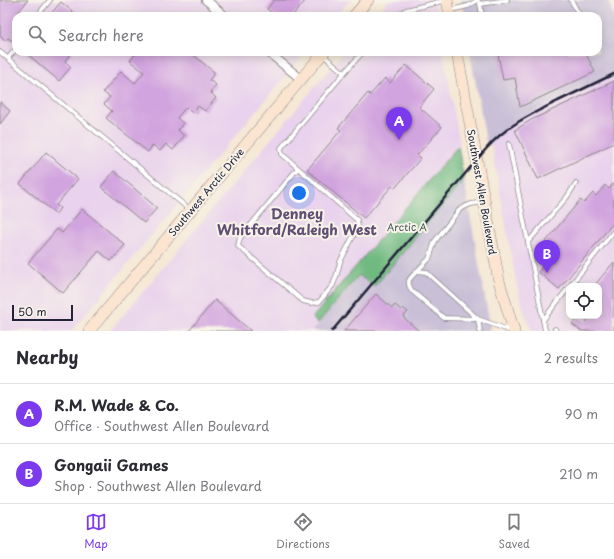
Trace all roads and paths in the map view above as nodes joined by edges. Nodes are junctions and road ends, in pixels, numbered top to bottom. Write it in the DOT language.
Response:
graph roads {
  1 [pos="50,0"];
  2 [pos="206,0"];
  3 [pos="368,0"];
  4 [pos="507,0"];
  5 [pos="571,0"];
  6 [pos="479,1"];
  7 [pos="449,7"];
  8 [pos="40,12"];
  9 [pos="220,12"];
  10 [pos="358,12"];
  11 [pos="403,12"];
  12 [pos="481,12"];
  13 [pos="578,12"];
  14 [pos="0,52"];
  15 [pos="12,54"];
  16 [pos="273,56"];
  17 [pos="321,56"];
  18 [pos="326,56"];
  19 [pos="359,56"];
  20 [pos="458,56"];
  21 [pos="8,58"];
  22 [pos="344,73"];
  23 [pos="301,80"];
  24 [pos="509,144"];
  25 [pos="298,168"];
  26 [pos="576,184"];
  27 [pos="484,202"];
  28 [pos="190,210"];
  29 [pos="614,231"];
  30 [pos="528,242"];
  31 [pos="418,271"];
  32 [pos="572,283"];
  33 [pos="566,291"];
  34 [pos="478,318"];
  35 [pos="543,320"];
  36 [pos="545,330"];
  37 [pos="88,331"];
  38 [pos="480,331"];
  39 [pos="513,331"];
  1 -- 8 [label="lane"];
  2 -- 9 [label="street"];
  3 -- 10 [label="street"];
  4 -- 6 [label="lane"];
  5 -- 13 [label="lane"];
  6 -- 7 [label="lane"];
  6 -- 12 [label="lane"];
  7 -- 11 [label="lane"];
  14 -- 21 [label="lane"];
  15 -- 21 [label="lane"];
  16 -- 23 [label="street"];
  17 -- 23 [label="street, Southwest Arctic Drive"];
  18 -- 22 [label="lane"];
  19 -- 22 [label="lane"];
  20 -- 27 [label="street, Southwest Allen Boulevard"];
  21 -- 28 [label="lane"];
  22 -- 25 [label="lane"];
  23 -- 28 [label="street, Southwest Arctic Drive"];
  24 -- 30 [label="lane"];
  25 -- 25 [label="lane"];
  26 -- 30 [label="lane"];
  27 -- 31 [label="lane"];
  27 -- 39 [label="street, Southwest Allen Boulevard"];
  28 -- 37 [label="street, Southwest Arctic Drive"];
  29 -- 32 [label="lane"];
  30 -- 35 [label="lane"];
  31 -- 34 [label="lane"];
  31 -- 34 [label="lane"];
  33 -- 35 [label="lane"];
  34 -- 38 [label="lane"];
  34 -- 39 [label="lane"];
  35 -- 36 [label="lane"];
}
